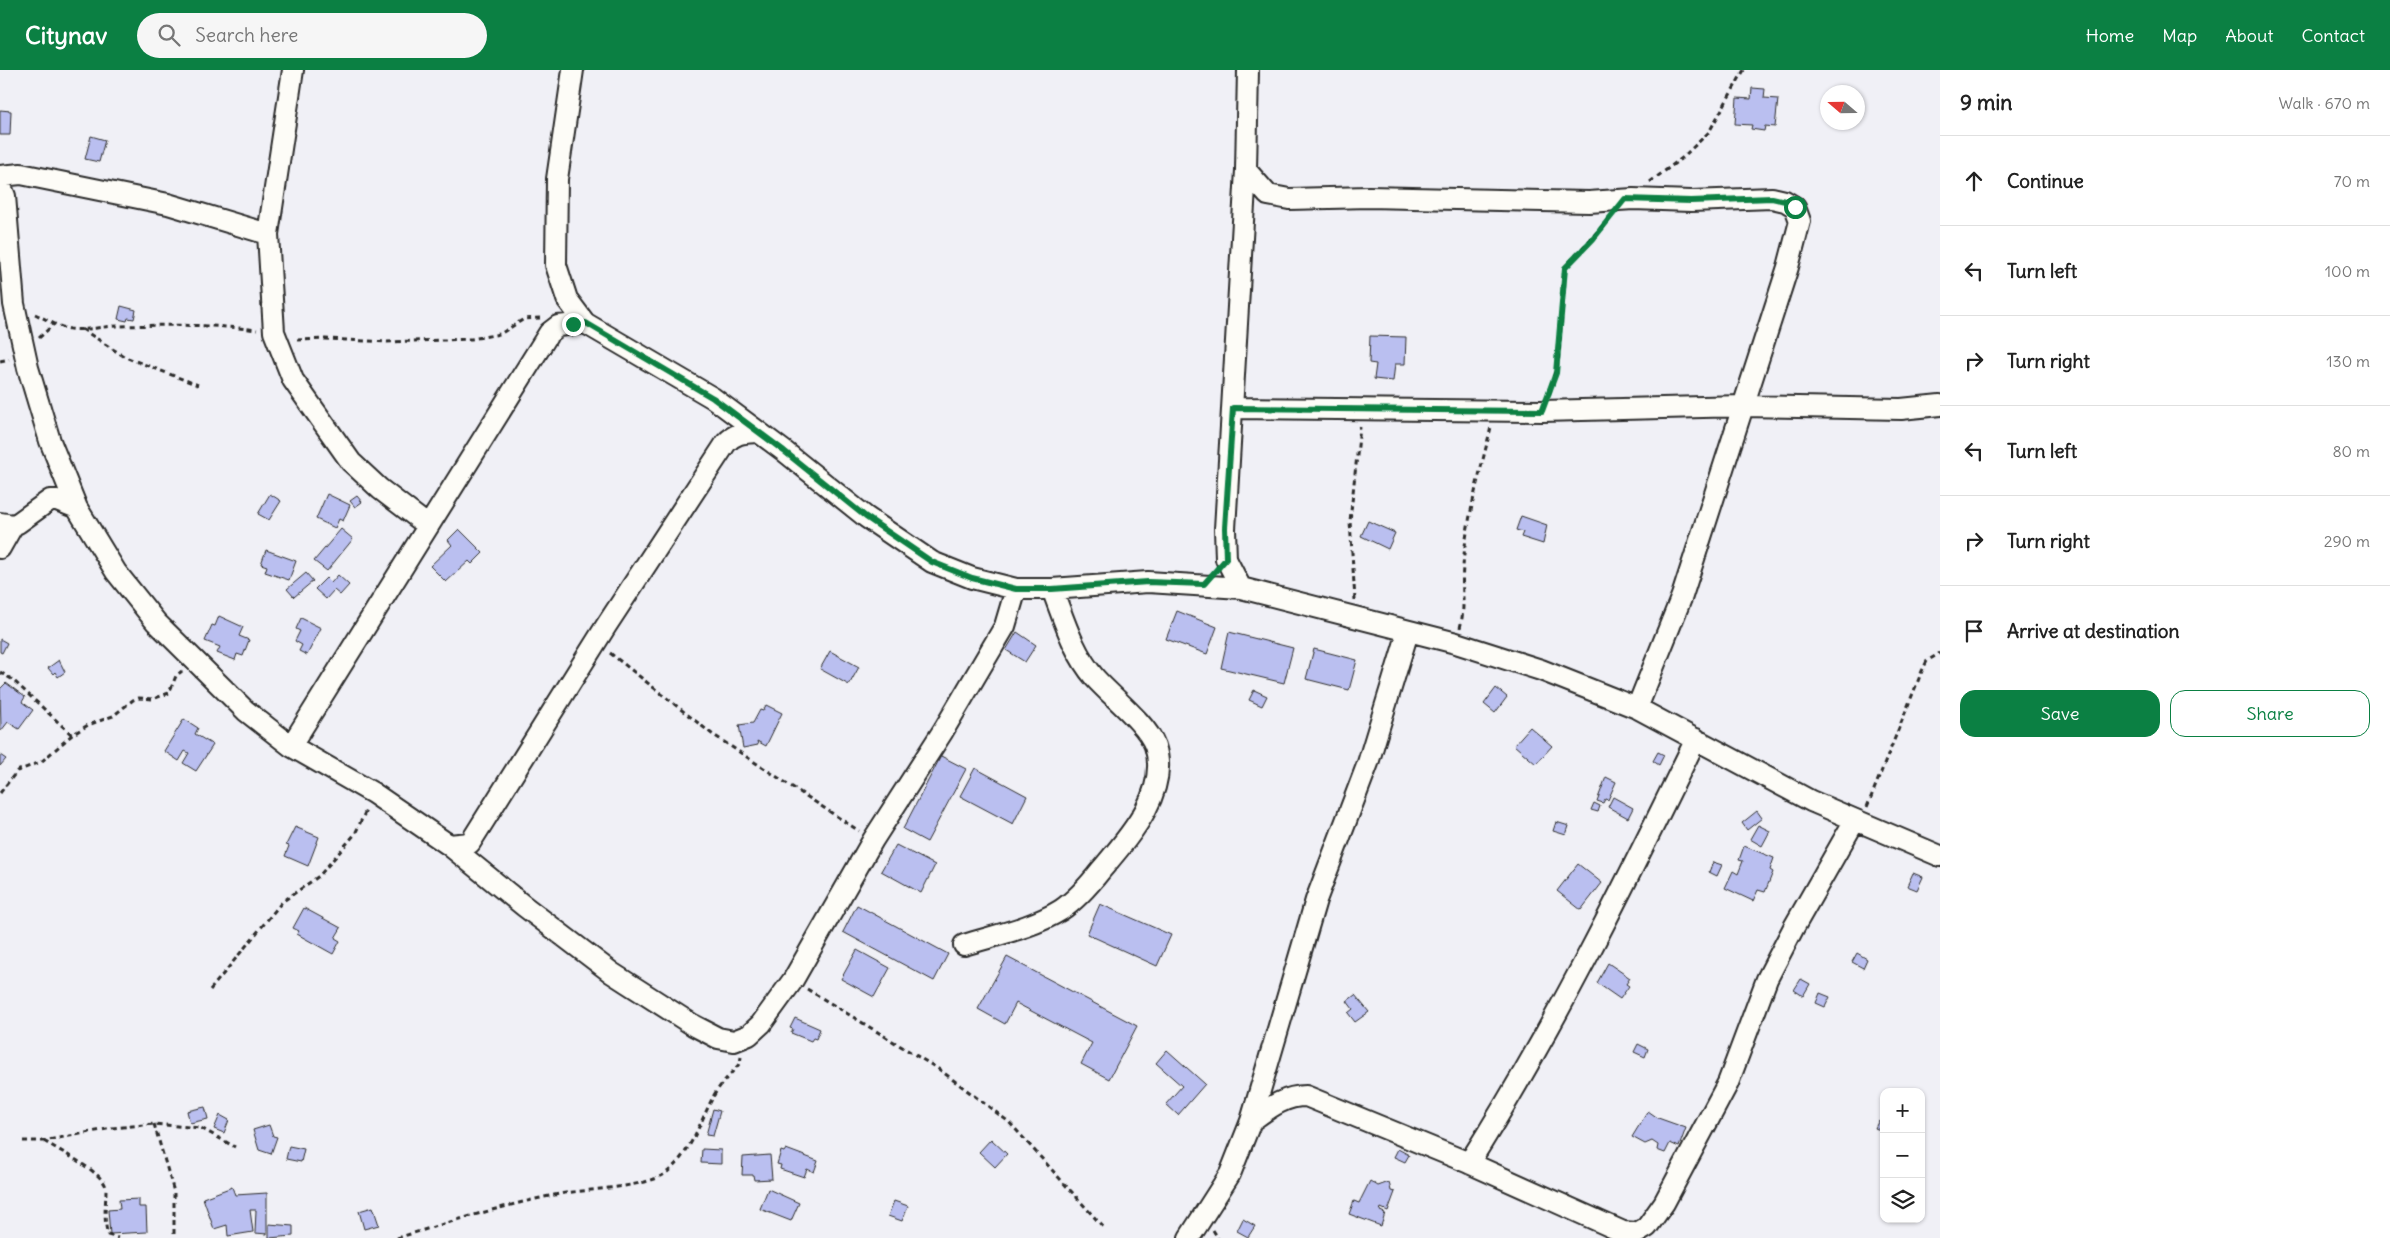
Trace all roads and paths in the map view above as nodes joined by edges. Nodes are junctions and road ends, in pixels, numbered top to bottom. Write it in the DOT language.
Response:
graph roads {
  1 [pos="293,70"];
  2 [pos="573,70"];
  3 [pos="1248,70"];
  4 [pos="1744,70"];
  5 [pos="1246,170"];
  6 [pos="0,176"];
  7 [pos="0,184"];
  8 [pos="1629,199"];
  9 [pos="268,234"];
  10 [pos="14,304"];
  11 [pos="541,318"];
  12 [pos="586,323"];
  13 [pos="82,328"];
  14 [pos="274,332"];
  15 [pos="198,385"];
  16 [pos="1940,404"];
  17 [pos="1743,406"];
  18 [pos="1233,408"];
  19 [pos="1362,408"];
  20 [pos="1495,409"];
  21 [pos="1542,411"];
  22 [pos="759,432"];
  23 [pos="77,508"];
  24 [pos="7,524"];
  25 [pos="427,525"];
  26 [pos="0,548"];
  27 [pos="1226,559"];
  28 [pos="1204,584"];
  29 [pos="1241,588"];
  30 [pos="1016,589"];
  31 [pos="1052,589"];
  32 [pos="1357,618"];
  33 [pos="1408,632"];
  34 [pos="596,642"];
  35 [pos="1456,643"];
  36 [pos="1940,653"];
  37 [pos="194,660"];
  38 [pos="0,672"];
  39 [pos="1637,708"];
  40 [pos="72,735"];
  41 [pos="1696,739"];
  42 [pos="291,746"];
  43 [pos="0,793"];
  44 [pos="373,794"];
  45 [pos="1858,820"];
  46 [pos="873,840"];
  47 [pos="449,845"];
  48 [pos="1940,856"];
  49 [pos="964,945"];
  50 [pos="793,980"];
  51 [pos="210,990"];
  52 [pos="748,1035"];
  53 [pos="1251,1121"];
  54 [pos="154,1124"];
  55 [pos="23,1141"];
  56 [pos="43,1141"];
  57 [pos="235,1147"];
  58 [pos="1469,1163"];
  59 [pos="1105,1229"];
  60 [pos="118,1238"];
  61 [pos="174,1238"];
  62 [pos="397,1238"];
  63 [pos="1189,1238"];
  1 -- 9 [label="street"];
  2 -- 12 [label="street"];
  3 -- 5 [label="street"];
  4 -- 8 [label="path"];
  5 -- 8 [label="street"];
  5 -- 18 [label="street"];
  6 -- 9 [label="street"];
  7 -- 10 [label="street"];
  8 -- 17 [label="street"];
  8 -- 21 [label="path"];
  9 -- 14 [label="street"];
  10 -- 13 [label="path"];
  10 -- 23 [label="street"];
  11 -- 14 [label="path"];
  12 -- 22 [label="street"];
  12 -- 25 [label="street"];
  13 -- 14 [label="path"];
  13 -- 15 [label="path"];
  14 -- 25 [label="street"];
  16 -- 17 [label="street"];
  17 -- 21 [label="street"];
  17 -- 39 [label="street"];
  18 -- 19 [label="street"];
  18 -- 27 [label="street"];
  19 -- 20 [label="street"];
  19 -- 32 [label="path"];
  20 -- 21 [label="street"];
  20 -- 35 [label="path"];
  22 -- 30 [label="street"];
  22 -- 34 [label="street"];
  23 -- 24 [label="street"];
  23 -- 37 [label="street"];
  24 -- 26 [label="street"];
  25 -- 42 [label="street"];
  27 -- 28 [label="street"];
  27 -- 29 [label="street"];
  28 -- 29 [label="street"];
  28 -- 31 [label="street"];
  29 -- 32 [label="street"];
  30 -- 31 [label="street"];
  30 -- 46 [label="street"];
  31 -- 49 [label="street"];
  32 -- 33 [label="street"];
  33 -- 35 [label="street"];
  33 -- 53 [label="street"];
  34 -- 46 [label="path"];
  34 -- 47 [label="street"];
  35 -- 39 [label="street"];
  36 -- 45 [label="path"];
  37 -- 40 [label="path"];
  37 -- 42 [label="street"];
  38 -- 40 [label="path"];
  39 -- 41 [label="street"];
  40 -- 43 [label="path"];
  41 -- 45 [label="street"];
  41 -- 58 [label="street"];
  42 -- 44 [label="street"];
  44 -- 47 [label="street"];
  44 -- 51 [label="path"];
  45 -- 48 [label="street"];
  45 -- 58 [label="street"];
  46 -- 50 [label="street"];
  47 -- 52 [label="street"];
  50 -- 52 [label="street"];
  50 -- 59 [label="path"];
  52 -- 62 [label="path"];
  53 -- 58 [label="street"];
  53 -- 63 [label="street"];
  54 -- 56 [label="path"];
  54 -- 57 [label="path"];
  54 -- 61 [label="path"];
  55 -- 56 [label="path"];
  56 -- 60 [label="path"];
}
